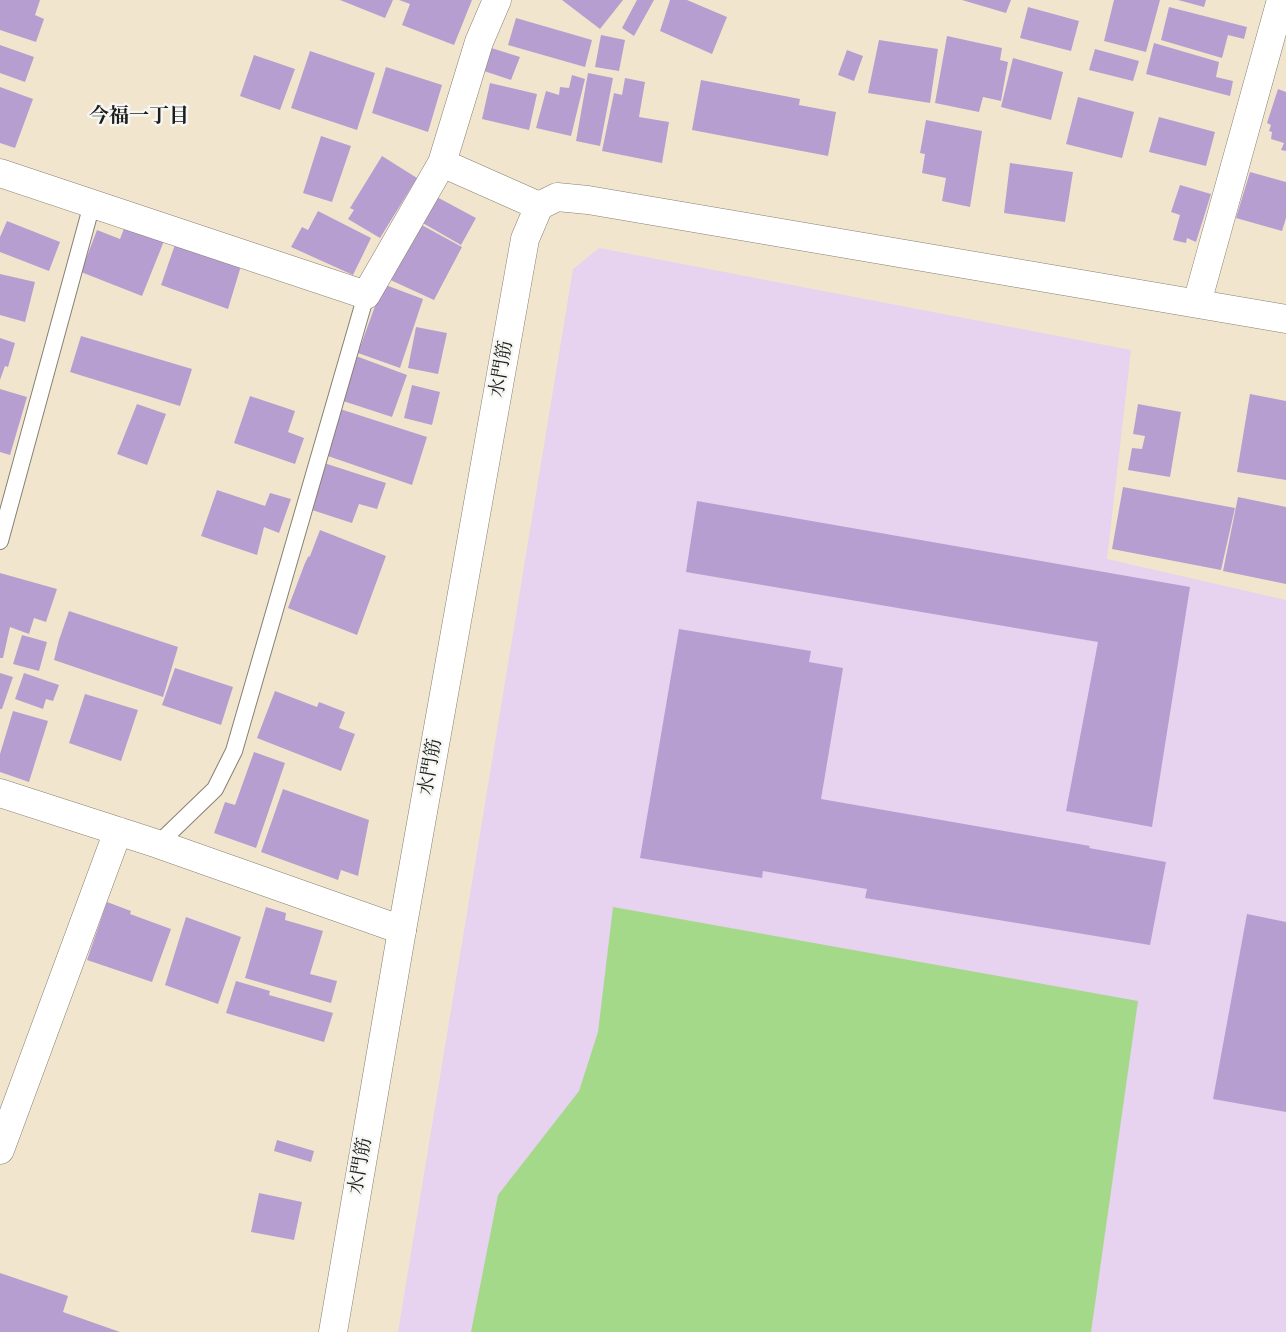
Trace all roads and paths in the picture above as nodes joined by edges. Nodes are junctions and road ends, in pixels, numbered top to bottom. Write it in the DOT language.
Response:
graph roads {
  1 [pos="497,0"];
  2 [pos="1281,0"];
  3 [pos="442,163"];
  4 [pos="0,173"];
  5 [pos="92,204"];
  6 [pos="539,206"];
  7 [pos="366,295"];
  8 [pos="1197,303"];
  9 [pos="1286,319"];
  10 [pos="0,541"];
  11 [pos="0,793"];
  12 [pos="118,831"];
  13 [pos="158,844"];
  14 [pos="402,930"];
  15 [pos="0,1150"];
  16 [pos="333,1332"];
  1 -- 3 [label="street"];
  2 -- 8 [label="street"];
  3 -- 6 [label="street"];
  3 -- 7 [label="street"];
  4 -- 5 [label="street"];
  5 -- 7 [label="street"];
  5 -- 10 [label="lane"];
  6 -- 8 [label="street"];
  6 -- 14 [label="street, 水門筋"];
  7 -- 13 [label="lane"];
  8 -- 9 [label="street"];
  11 -- 12 [label="street"];
  12 -- 13 [label="street"];
  12 -- 15 [label="street"];
  13 -- 14 [label="street"];
  14 -- 16 [label="street, 水門筋"];
}
